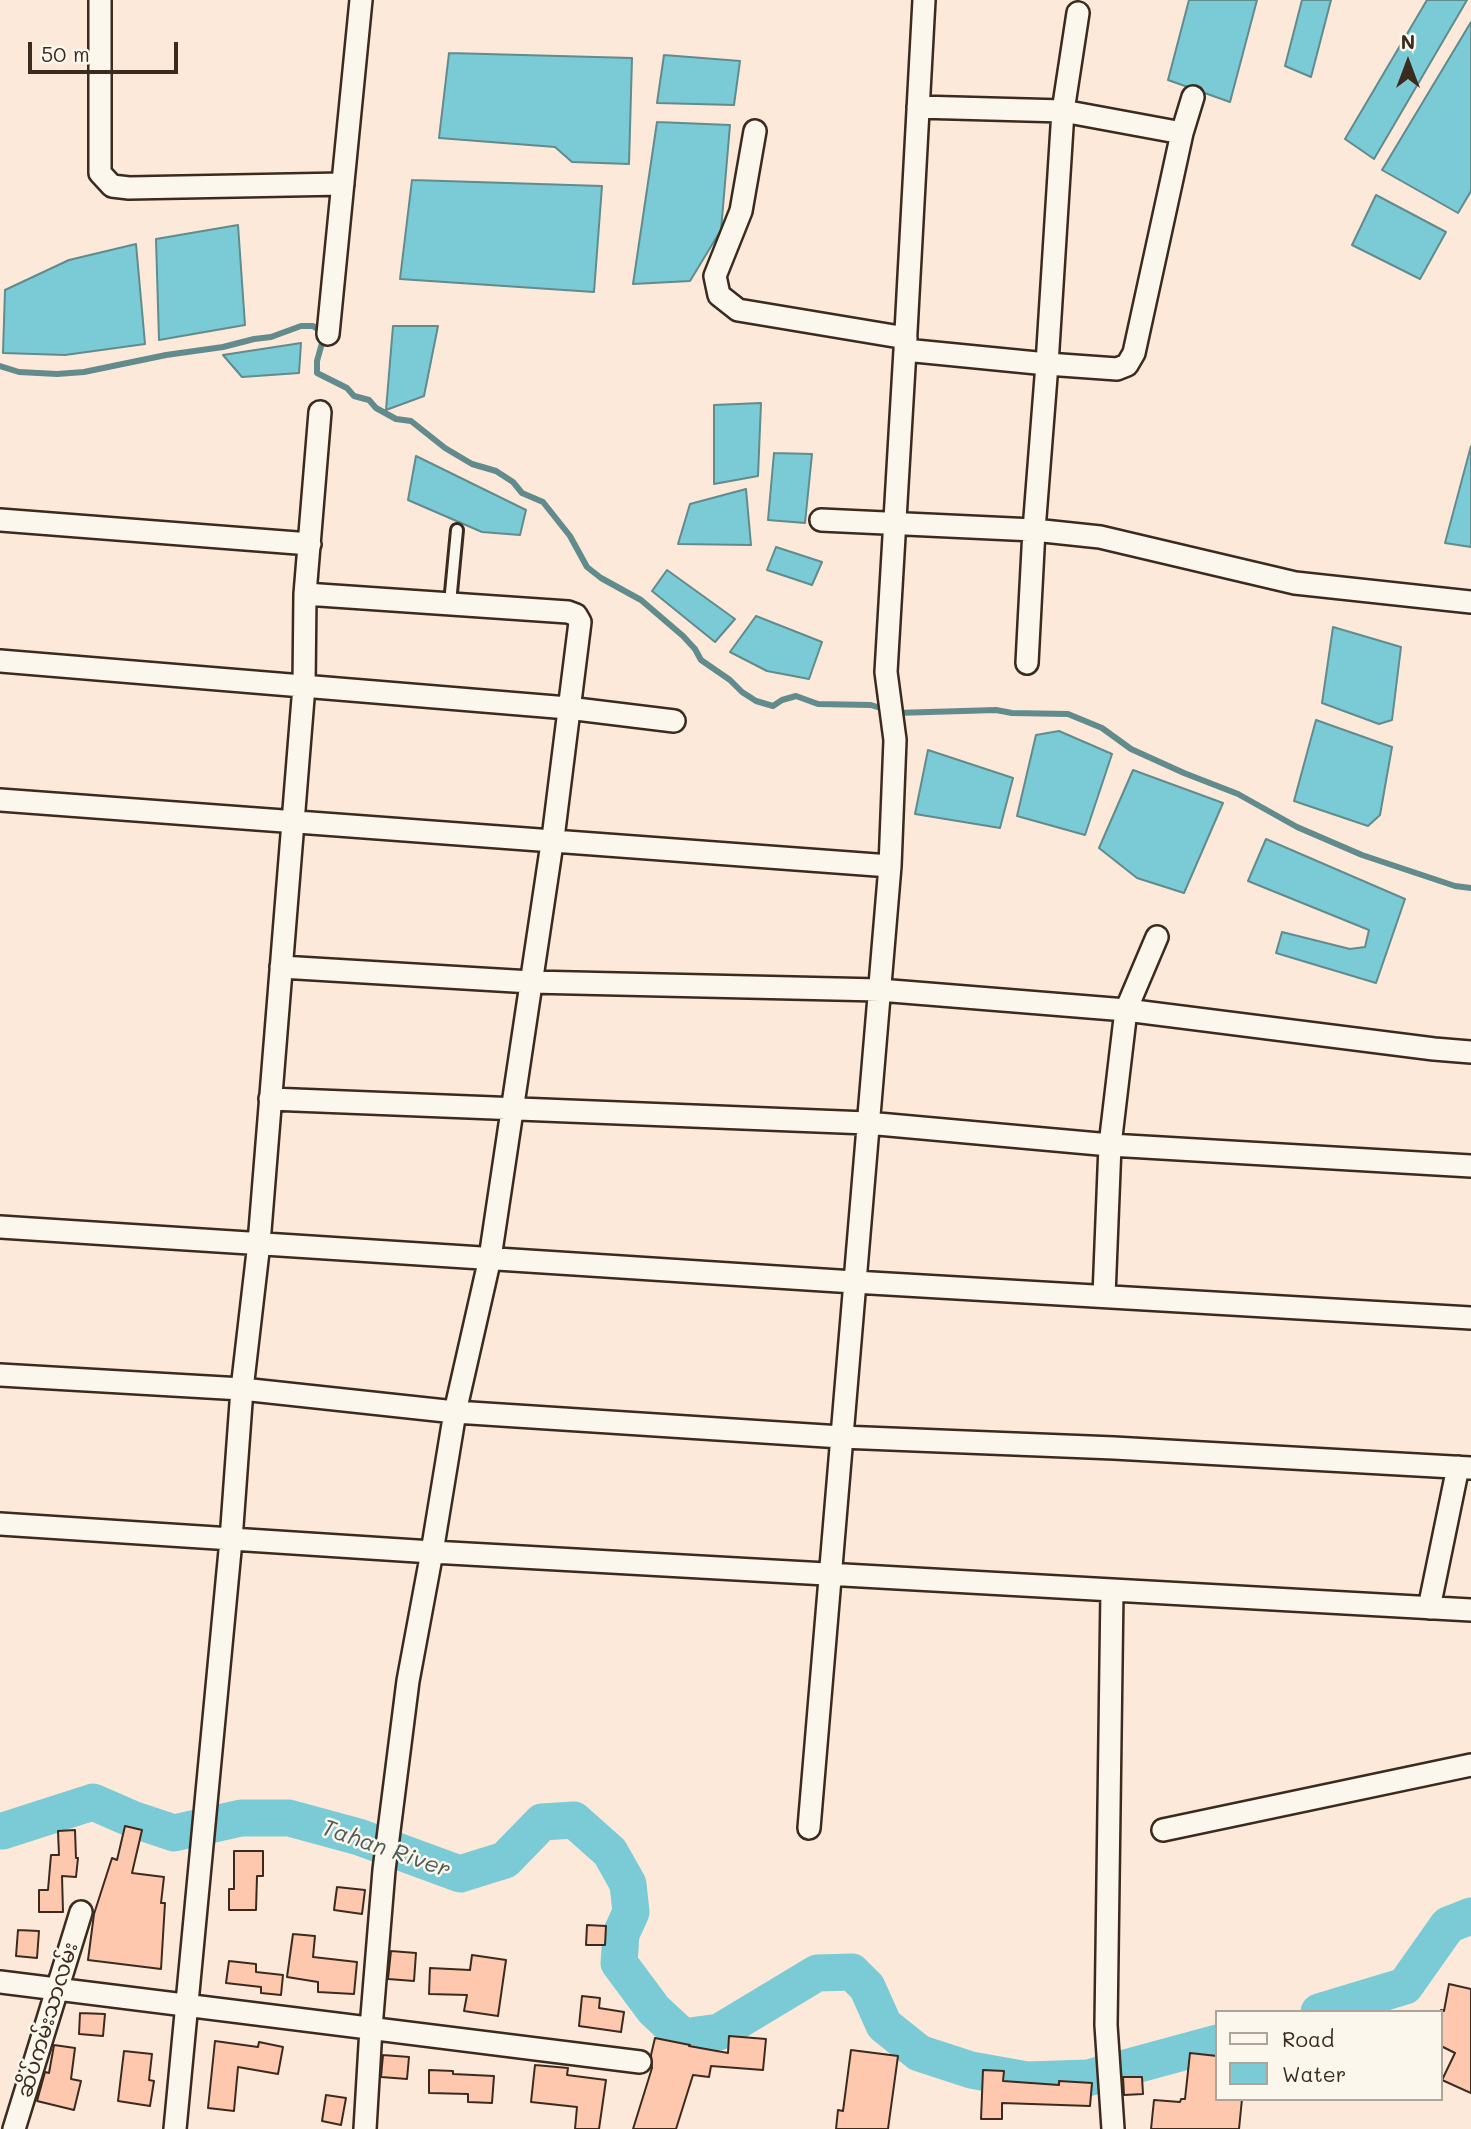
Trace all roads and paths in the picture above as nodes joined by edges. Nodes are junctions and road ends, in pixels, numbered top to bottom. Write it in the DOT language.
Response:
graph roads {
  1 [pos="100,0"];
  2 [pos="361,0"];
  3 [pos="924,0"];
  4 [pos="1078,13"];
  5 [pos="1193,97"];
  6 [pos="918,107"];
  7 [pos="1063,111"];
  8 [pos="755,131"];
  9 [pos="1182,133"];
  10 [pos="343,184"];
  11 [pos="328,334"];
  12 [pos="906,344"];
  13 [pos="1047,364"];
  14 [pos="320,412"];
  15 [pos="0,520"];
  16 [pos="821,520"];
  17 [pos="893,523"];
  18 [pos="457,530"];
  19 [pos="1034,530"];
  20 [pos="310,544"];
  21 [pos="305,594"];
  22 [pos="1471,602"];
  23 [pos="450,603"];
  24 [pos="0,661"];
  25 [pos="1027,663"];
  26 [pos="304,686"];
  27 [pos="568,708"];
  28 [pos="674,722"];
  29 [pos="0,800"];
  30 [pos="293,821"];
  31 [pos="552,842"];
  32 [pos="890,866"];
  33 [pos="1157,937"];
  34 [pos="281,967"];
  35 [pos="531,982"];
  36 [pos="879,990"];
  37 [pos="1126,1010"];
  38 [pos="1471,1052"];
  39 [pos="270,1099"];
  40 [pos="513,1109"];
  41 [pos="867,1124"];
  42 [pos="1110,1145"];
  43 [pos="1471,1166"];
  44 [pos="0,1227"];
  45 [pos="259,1243"];
  46 [pos="490,1258"];
  47 [pos="854,1282"];
  48 [pos="1104,1296"];
  49 [pos="1471,1318"];
  50 [pos="0,1375"];
  51 [pos="242,1389"];
  52 [pos="454,1412"];
  53 [pos="841,1437"];
  54 [pos="1464,1468"];
  55 [pos="0,1524"];
  56 [pos="231,1540"];
  57 [pos="432,1552"];
  58 [pos="830,1573"];
  59 [pos="1112,1590"];
  60 [pos="1429,1608"];
  61 [pos="1471,1610"];
  62 [pos="1471,1765"];
  63 [pos="808,1828"];
  64 [pos="1163,1830"];
  65 [pos="81,1912"];
  66 [pos="0,1982"];
  67 [pos="58,1988"];
  68 [pos="187,2006"];
  69 [pos="371,2028"];
  70 [pos="640,2062"];
  71 [pos="14,2129"];
  72 [pos="175,2129"];
  73 [pos="365,2129"];
  74 [pos="1113,2129"];
  1 -- 10 [label="street"];
  2 -- 10 [label="street"];
  3 -- 6 [label="street"];
  4 -- 7 [label="street"];
  5 -- 9 [label="street"];
  6 -- 7 [label="street"];
  6 -- 12 [label="street"];
  7 -- 9 [label="street"];
  7 -- 13 [label="street"];
  8 -- 12 [label="street"];
  9 -- 13 [label="street"];
  10 -- 11 [label="street"];
  12 -- 13 [label="street"];
  12 -- 17 [label="street"];
  13 -- 19 [label="street"];
  14 -- 20 [label="street"];
  15 -- 20 [label="street"];
  16 -- 17 [label="street"];
  17 -- 19 [label="street"];
  17 -- 32 [label="street"];
  18 -- 23 [label="lane"];
  19 -- 22 [label="street"];
  19 -- 25 [label="street"];
  20 -- 21 [label="street"];
  21 -- 23 [label="street"];
  21 -- 26 [label="street"];
  23 -- 27 [label="street"];
  24 -- 26 [label="street"];
  26 -- 27 [label="street"];
  26 -- 30 [label="street"];
  27 -- 28 [label="street"];
  27 -- 31 [label="street"];
  29 -- 30 [label="street"];
  30 -- 31 [label="street"];
  30 -- 34 [label="street"];
  31 -- 32 [label="street"];
  31 -- 35 [label="street"];
  32 -- 36 [label="street"];
  33 -- 37 [label="street"];
  34 -- 35 [label="street"];
  34 -- 39 [label="street"];
  35 -- 36 [label="street"];
  35 -- 40 [label="street"];
  36 -- 37 [label="street"];
  36 -- 41 [label="street"];
  37 -- 38 [label="street"];
  37 -- 42 [label="street"];
  39 -- 40 [label="street"];
  39 -- 45 [label="street"];
  40 -- 41 [label="street"];
  40 -- 46 [label="street"];
  41 -- 42 [label="street"];
  41 -- 47 [label="street"];
  42 -- 43 [label="street"];
  42 -- 48 [label="street"];
  44 -- 45 [label="street"];
  45 -- 46 [label="street"];
  45 -- 51 [label="street"];
  46 -- 47 [label="street"];
  46 -- 52 [label="street"];
  47 -- 48 [label="street"];
  47 -- 53 [label="street"];
  48 -- 49 [label="street"];
  50 -- 51 [label="street"];
  51 -- 52 [label="street"];
  51 -- 56 [label="street"];
  52 -- 53 [label="street"];
  52 -- 57 [label="street"];
  53 -- 54 [label="street"];
  53 -- 58 [label="street"];
  54 -- 60 [label="street"];
  55 -- 56 [label="street"];
  56 -- 57 [label="street"];
  56 -- 68 [label="street"];
  57 -- 58 [label="street"];
  57 -- 69 [label="street"];
  58 -- 59 [label="street"];
  58 -- 63 [label="street"];
  59 -- 60 [label="street"];
  59 -- 74 [label="street"];
  60 -- 61 [label="street"];
  62 -- 64 [label="street"];
  65 -- 67 [label="street, ဆိပ်ကမ်းသာလမ်း"];
  66 -- 67 [label="street"];
  67 -- 68 [label="street"];
  67 -- 71 [label="street, ဆိပ်ကမ်းသာလမ်း"];
  68 -- 69 [label="street"];
  68 -- 72 [label="street"];
  69 -- 70 [label="street"];
  69 -- 73 [label="street"];
}
